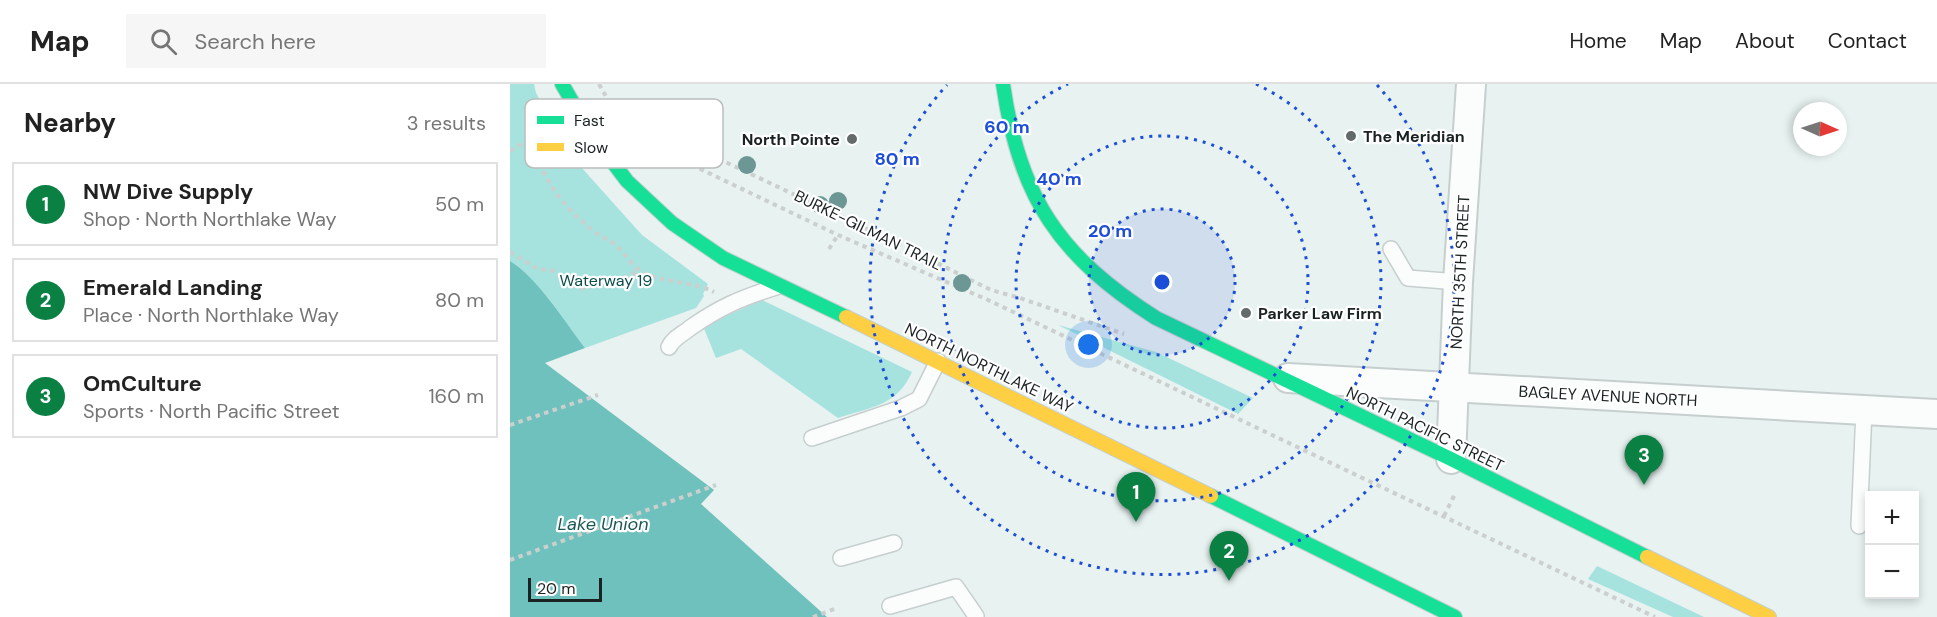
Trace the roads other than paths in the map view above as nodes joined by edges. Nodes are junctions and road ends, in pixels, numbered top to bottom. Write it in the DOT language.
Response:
graph roads {
  1 [pos="562,84"];
  2 [pos="1003,84"];
  3 [pos="1471,84"];
  4 [pos="570,99"];
  5 [pos="616,168"];
  6 [pos="1390,249"];
  7 [pos="1458,282"];
  8 [pos="779,286"];
  9 [pos="669,347"];
  10 [pos="938,361"];
  11 [pos="1280,378"];
  12 [pos="1453,388"];
  13 [pos="1864,410"];
  14 [pos="1937,414"];
  15 [pos="812,438"];
  16 [pos="1451,459"];
  17 [pos="1859,526"];
  18 [pos="894,543"];
  19 [pos="841,558"];
  20 [pos="890,606"];
  21 [pos="976,616"];
  22 [pos="1455,617"];
  23 [pos="1769,617"];
  1 -- 4 [label="street, NORTH NORTHLAKE WAY"];
  2 -- 11 [label="street, NORTH PACIFIC STREET"];
  3 -- 7 [label="street, NORTH 35TH STREET"];
  5 -- 8 [label="street, NORTH NORTHLAKE WAY"];
  6 -- 7 [label="lane"];
  7 -- 12 [label="street, NORTH 35TH STREET"];
  8 -- 9 [label="lane"];
  8 -- 10 [label="street, NORTH NORTHLAKE WAY"];
  10 -- 15 [label="lane"];
  10 -- 22 [label="street, NORTH NORTHLAKE WAY"];
  11 -- 12 [label="street, BAGLEY AVENUE NORTH"];
  11 -- 16 [label="street, NORTH PACIFIC STREET"];
  12 -- 13 [label="street, BAGLEY AVENUE NORTH"];
  12 -- 16 [label="street, NORTH 35TH STREET"];
  13 -- 14 [label="street, BAGLEY AVENUE NORTH"];
  13 -- 17 [label="lane"];
  16 -- 23 [label="street, NORTH PACIFIC STREET"];
  18 -- 19 [label="lane"];
  20 -- 21 [label="lane"];
}
